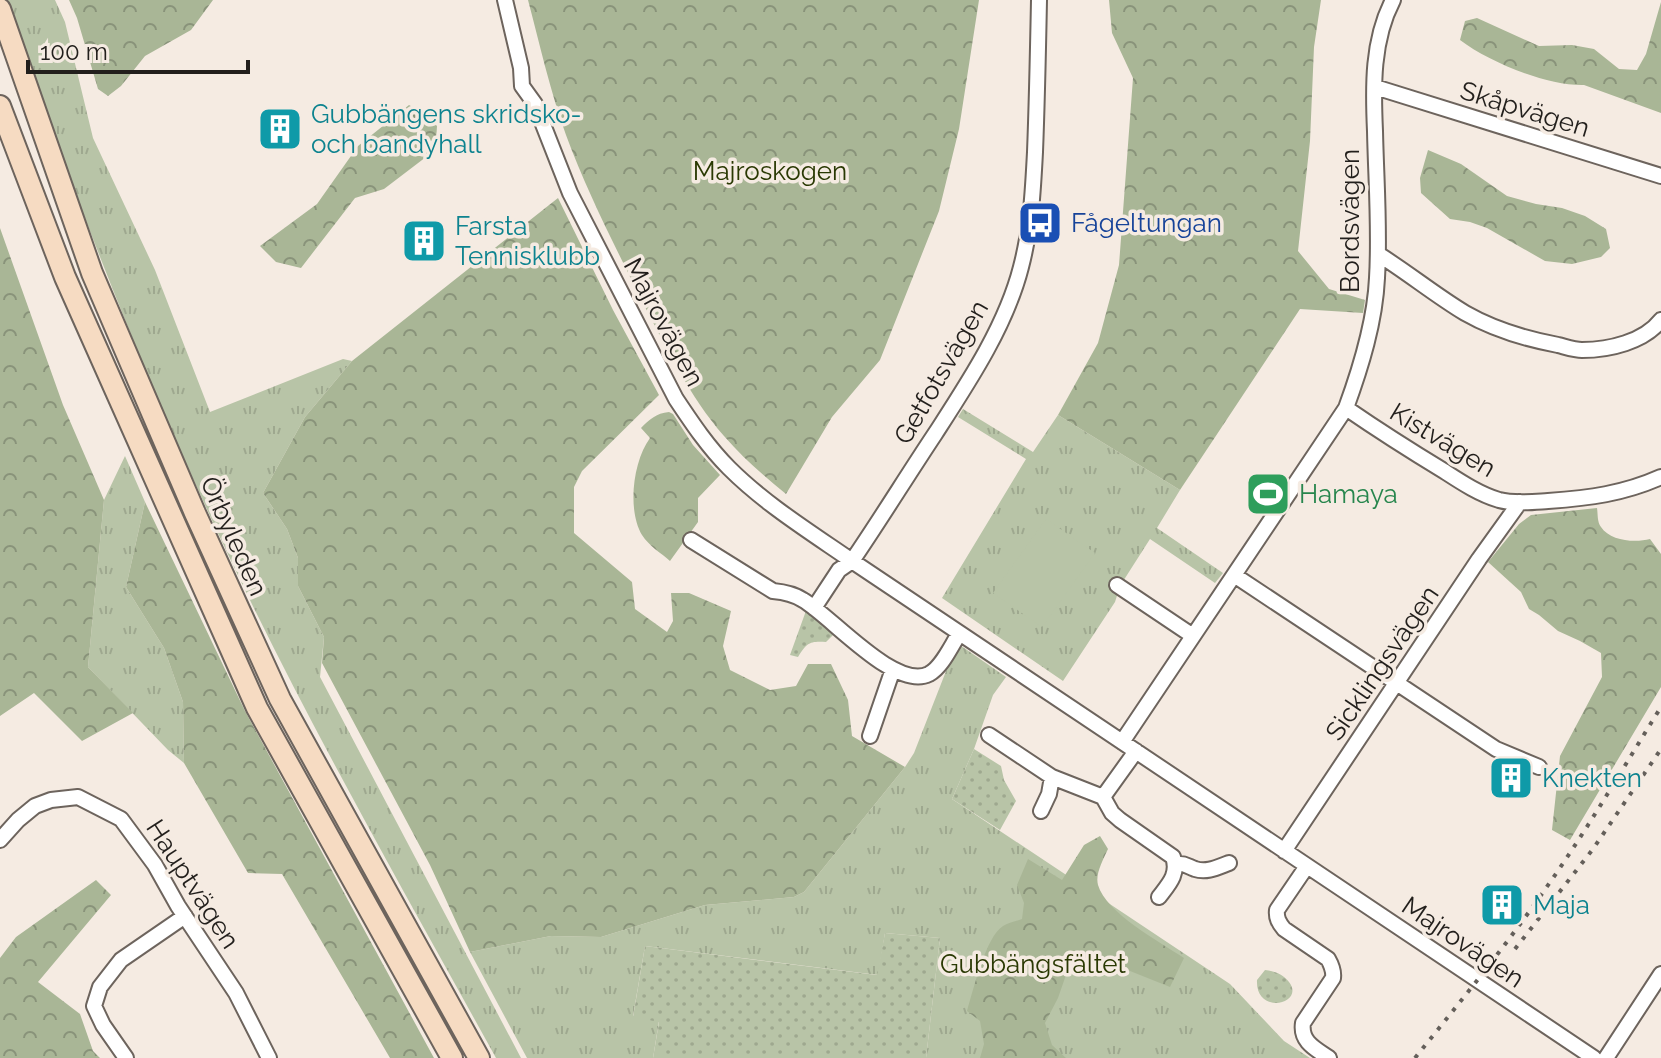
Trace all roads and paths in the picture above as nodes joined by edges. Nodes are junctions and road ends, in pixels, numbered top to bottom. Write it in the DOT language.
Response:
graph roads {
  1 [pos="505,0"];
  2 [pos="1039,0"];
  3 [pos="1393,0"];
  4 [pos="0,9"];
  5 [pos="1375,87"];
  6 [pos="0,106"];
  7 [pos="1661,176"];
  8 [pos="1378,254"];
  9 [pos="1661,320"];
  10 [pos="1346,408"];
  11 [pos="1661,477"];
  12 [pos="1520,502"];
  13 [pos="691,540"];
  14 [pos="852,561"];
  15 [pos="1234,575"];
  16 [pos="1117,585"];
  17 [pos="814,608"];
  18 [pos="959,634"];
  19 [pos="1193,636"];
  20 [pos="893,669"];
  21 [pos="1397,684"];
  22 [pos="989,735"];
  23 [pos="870,736"];
  24 [pos="1122,742"];
  25 [pos="1136,751"];
  26 [pos="1539,767"];
  27 [pos="1052,777"];
  28 [pos="1103,797"];
  29 [pos="1041,811"];
  30 [pos="0,840"];
  31 [pos="1284,851"];
  32 [pos="1229,863"];
  33 [pos="1176,864"];
  34 [pos="1307,866"];
  35 [pos="1159,897"];
  36 [pos="185,916"];
  37 [pos="1661,974"];
  38 [pos="126,1058"];
  39 [pos="269,1058"];
  40 [pos="452,1058"];
  41 [pos="479,1058"];
  42 [pos="1329,1058"];
  43 [pos="1594,1058"];
  44 [pos="1606,1058"];
  1 -- 14 [label="street, Majrovägen"];
  2 -- 14 [label="street, Getfotsvägen"];
  3 -- 5 [label="street, Bordsvägen"];
  4 -- 41 [label="main road, Örbyleden"];
  5 -- 7 [label="street, Skåpvägen"];
  5 -- 8 [label="street, Bordsvägen"];
  6 -- 40 [label="main road, Örbyleden"];
  8 -- 9 [label="street"];
  8 -- 10 [label="street, Bordsvägen"];
  10 -- 12 [label="street, Kistvägen"];
  10 -- 15 [label="street, Bordsvägen"];
  11 -- 12 [label="street, Kistvägen"];
  12 -- 21 [label="street, Sicklingsvägen"];
  13 -- 17 [label="street"];
  14 -- 17 [label="street"];
  14 -- 18 [label="street, Majrovägen"];
  15 -- 19 [label="street, Bordsvägen"];
  15 -- 21 [label="street"];
  16 -- 19 [label="street"];
  17 -- 20 [label="street"];
  18 -- 20 [label="street"];
  18 -- 24 [label="street, Majrovägen"];
  19 -- 24 [label="street, Bordsvägen"];
  20 -- 23 [label="street"];
  21 -- 26 [label="street"];
  21 -- 31 [label="street, Sicklingsvägen"];
  22 -- 27 [label="street"];
  24 -- 25 [label="street, Majrovägen"];
  25 -- 28 [label="street"];
  25 -- 31 [label="street, Majrovägen"];
  27 -- 28 [label="street"];
  27 -- 29 [label="street"];
  28 -- 33 [label="street"];
  30 -- 36 [label="street, Hauptvägen"];
  31 -- 34 [label="street, Majrovägen"];
  32 -- 33 [label="street"];
  33 -- 35 [label="street"];
  34 -- 42 [label="street"];
  34 -- 43 [label="street, Majrovägen"];
  36 -- 38 [label="street"];
  36 -- 39 [label="street, Hauptvägen"];
  37 -- 44 [label="street"];
}
